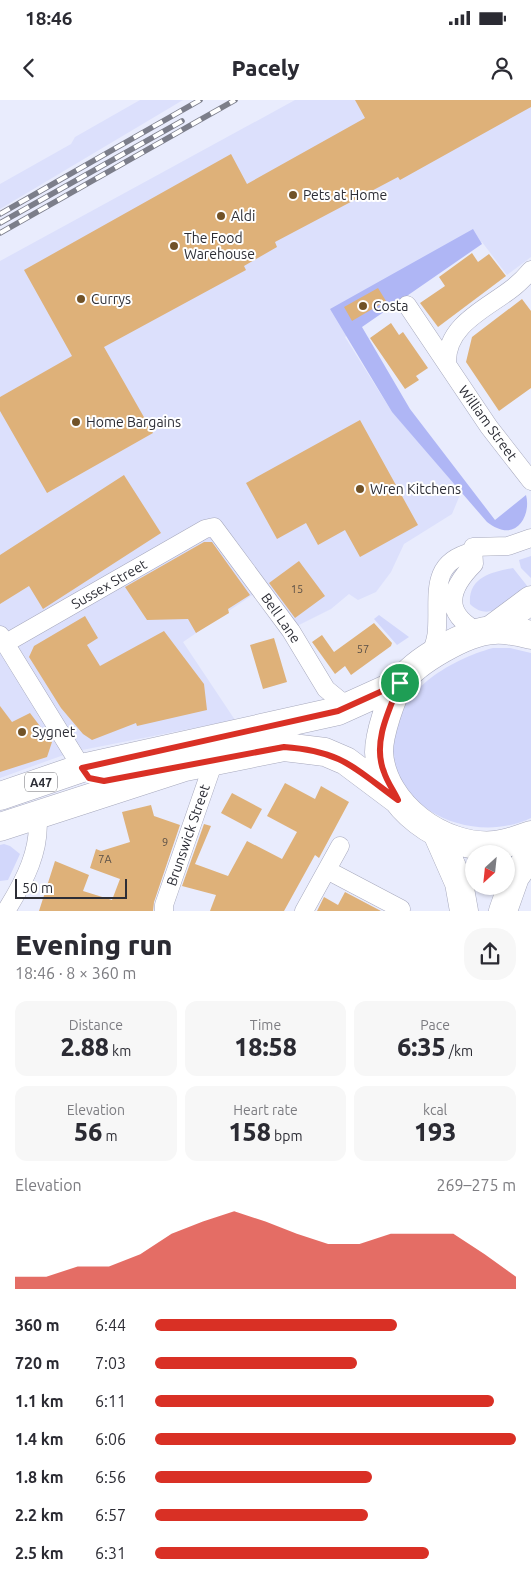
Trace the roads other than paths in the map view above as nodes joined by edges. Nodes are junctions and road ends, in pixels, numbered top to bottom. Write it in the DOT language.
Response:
graph roads {
  1 [pos="531,270"];
  2 [pos="407,305"];
  3 [pos="447,363"];
  4 [pos="531,481"];
  5 [pos="214,527"];
  6 [pos="531,538"];
  7 [pos="472,552"];
  8 [pos="531,600"];
  9 [pos="486,631"];
  10 [pos="531,635"];
  11 [pos="3,639"];
  12 [pos="432,654"];
  13 [pos="400,683"];
  14 [pos="348,707"];
  15 [pos="214,760"];
  16 [pos="185,767"];
  17 [pos="82,768"];
  18 [pos="0,796"];
  19 [pos="398,800"];
  20 [pos="0,805"];
  21 [pos="37,814"];
  22 [pos="0,827"];
  23 [pos="437,833"];
  24 [pos="531,835"];
  25 [pos="340,846"];
  26 [pos="531,854"];
  27 [pos="327,870"];
  28 [pos="402,909"];
  29 [pos="6,910"];
  30 [pos="164,910"];
  31 [pos="304,910"];
  32 [pos="464,910"];
  33 [pos="503,910"];
  1 -- 3 [label="street"];
  2 -- 3 [label="street, William Street"];
  3 -- 4 [label="street, William Street"];
  5 -- 11 [label="street, Sussex Street"];
  5 -- 14 [label="street, Bell Lane"];
  6 -- 7 [label="street"];
  7 -- 9 [label="street"];
  7 -- 12 [label="street"];
  8 -- 9 [label="main road"];
  9 -- 10 [label="main road"];
  9 -- 12 [label="main road"];
  11 -- 17 [label="street"];
  12 -- 13 [label="main road"];
  13 -- 14 [label="main road, A47"];
  13 -- 19 [label="main road"];
  14 -- 17 [label="main road, A47"];
  15 -- 16 [label="main road, A47"];
  15 -- 19 [label="main road, A47"];
  15 -- 30 [label="street, Brunswick Street"];
  16 -- 17 [label="main road, A47"];
  16 -- 21 [label="main road, A47"];
  17 -- 18 [label="main road, A47"];
  19 -- 23 [label="main road"];
  20 -- 21 [label="main road, A47"];
  21 -- 22 [label="main road, A47"];
  21 -- 29 [label="street"];
  23 -- 24 [label="main road"];
  23 -- 32 [label="main road"];
  25 -- 27 [label="street"];
  26 -- 33 [label="main road"];
  27 -- 28 [label="street"];
  27 -- 31 [label="street"];
}
